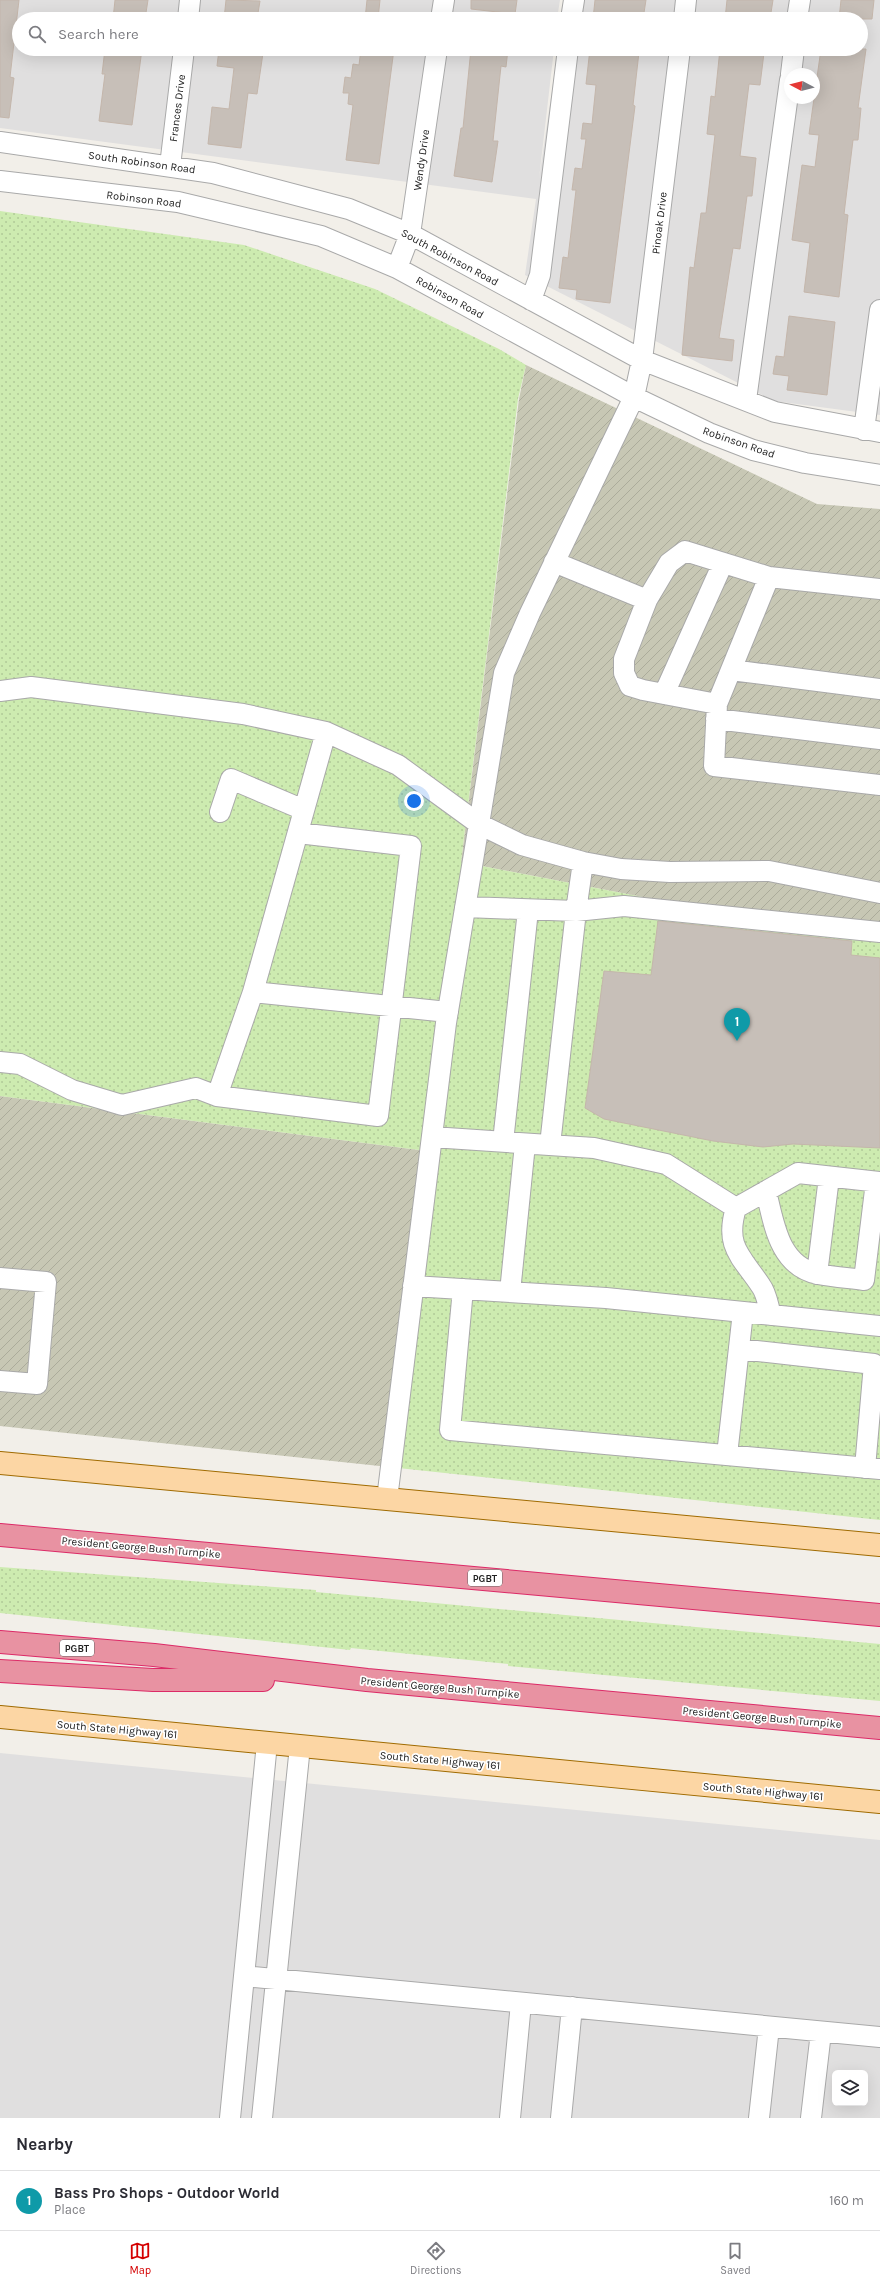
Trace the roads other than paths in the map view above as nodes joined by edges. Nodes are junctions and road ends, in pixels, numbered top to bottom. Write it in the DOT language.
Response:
graph roads {
  1 [pos="190,0"];
  2 [pos="444,0"];
  3 [pos="574,0"];
  4 [pos="686,0"];
  5 [pos="800,0"];
  6 [pos="189,12"];
  7 [pos="442,12"];
  8 [pos="573,12"];
  9 [pos="685,12"];
  10 [pos="798,12"];
  11 [pos="183,56"];
  12 [pos="436,56"];
  13 [pos="567,56"];
  14 [pos="679,56"];
  15 [pos="793,56"];
  16 [pos="792,68"];
  17 [pos="787,104"];
  18 [pos="0,142"];
  19 [pos="170,166"];
  20 [pos="0,181"];
  21 [pos="410,234"];
  22 [pos="397,268"];
  23 [pos="531,300"];
  24 [pos="880,310"];
  25 [pos="642,360"];
  26 [pos="634,397"];
  27 [pos="746,400"];
  28 [pos="872,431"];
  29 [pos="880,475"];
  30 [pos="554,562"];
  31 [pos="722,563"];
  32 [pos="769,577"];
  33 [pos="880,589"];
  34 [pos="647,600"];
  35 [pos="731,670"];
  36 [pos="880,689"];
  37 [pos="0,691"];
  38 [pos="664,694"];
  39 [pos="716,712"];
  40 [pos="326,732"];
  41 [pos="880,739"];
  42 [pos="880,785"];
  43 [pos="304,810"];
  44 [pos="220,812"];
  45 [pos="479,824"];
  46 [pos="298,833"];
  47 [pos="583,862"];
  48 [pos="880,893"];
  49 [pos="465,907"];
  50 [pos="528,910"];
  51 [pos="576,911"];
  52 [pos="880,932"];
  53 [pos="253,992"];
  54 [pos="393,1006"];
  55 [pos="448,1012"];
  56 [pos="0,1062"];
  57 [pos="216,1096"];
  58 [pos="432,1137"];
  59 [pos="503,1142"];
  60 [pos="525,1144"];
  61 [pos="550,1146"];
  62 [pos="829,1177"];
  63 [pos="878,1182"];
  64 [pos="766,1191"];
  65 [pos="736,1208"];
  66 [pos="817,1274"];
  67 [pos="0,1278"];
  68 [pos="413,1286"];
  69 [pos="463,1289"];
  70 [pos="510,1292"];
  71 [pos="743,1312"];
  72 [pos="771,1315"];
  73 [pos="880,1326"];
  74 [pos="739,1349"];
  75 [pos="0,1381"];
  76 [pos="727,1455"];
  77 [pos="0,1463"];
  78 [pos="873,1469"];
  79 [pos="387,1499"];
  80 [pos="0,1523"];
  81 [pos="0,1535"];
  82 [pos="89,1542"];
  83 [pos="880,1545"];
  84 [pos="880,1615"];
  85 [pos="0,1642"];
  86 [pos="0,1672"];
  87 [pos="367,1680"];
  88 [pos="0,1717"];
  89 [pos="880,1728"];
  90 [pos="267,1743"];
  91 [pos="300,1746"];
  92 [pos="880,1802"];
  93 [pos="260,1819"];
  94 [pos="293,1822"];
  95 [pos="244,1976"];
  96 [pos="277,1979"];
  97 [pos="521,2003"];
  98 [pos="572,2008"];
  99 [pos="769,2027"];
  100 [pos="821,2032"];
  101 [pos="880,2038"];
  102 [pos="230,2118"];
  103 [pos="262,2118"];
  104 [pos="510,2118"];
  105 [pos="561,2118"];
  106 [pos="759,2118"];
  107 [pos="811,2118"];
  1 -- 6 [label="street"];
  2 -- 7 [label="street"];
  3 -- 8 [label="street"];
  4 -- 9 [label="street"];
  5 -- 10 [label="street"];
  11 -- 19 [label="street, Frances Drive"];
  12 -- 21 [label="street, Wendy Drive"];
  13 -- 23 [label="street"];
  14 -- 25 [label="street, Pinoak Drive"];
  15 -- 16 [label="street"];
  17 -- 27 [label="street"];
  18 -- 19 [label="street, South Robinson Road"];
  19 -- 21 [label="street, South Robinson Road"];
  20 -- 22 [label="street, Robinson Road"];
  21 -- 22 [label="street, Wendy Drive"];
  21 -- 23 [label="street, South Robinson Road"];
  22 -- 26 [label="street, Robinson Road"];
  23 -- 25 [label="street, South Robinson Road"];
  24 -- 28 [label="street"];
  25 -- 26 [label="street, Pinoak Drive"];
  25 -- 27 [label="street, South Robinson Road"];
  26 -- 29 [label="street, Robinson Road"];
  26 -- 30 [label="street, Pinoak Drive"];
  27 -- 28 [label="street, South Robinson Road"];
  30 -- 34 [label="street"];
  30 -- 45 [label="street, Pinoak Drive"];
  31 -- 32 [label="street"];
  31 -- 34 [label="street"];
  31 -- 38 [label="street"];
  32 -- 33 [label="street"];
  32 -- 35 [label="street"];
  34 -- 38 [label="street"];
  35 -- 36 [label="street"];
  35 -- 39 [label="street"];
  37 -- 40 [label="street"];
  38 -- 39 [label="street"];
  39 -- 41 [label="street"];
  39 -- 42 [label="street"];
  40 -- 43 [label="street"];
  40 -- 45 [label="street"];
  43 -- 44 [label="street"];
  43 -- 46 [label="street"];
  45 -- 47 [label="street"];
  45 -- 49 [label="street, Pinoak Drive"];
  46 -- 53 [label="street"];
  46 -- 54 [label="street"];
  47 -- 48 [label="street"];
  47 -- 51 [label="street"];
  49 -- 50 [label="street"];
  49 -- 55 [label="street, Pinoak Drive"];
  50 -- 51 [label="street"];
  50 -- 59 [label="street"];
  51 -- 52 [label="street"];
  51 -- 61 [label="street"];
  53 -- 54 [label="street"];
  53 -- 57 [label="street"];
  54 -- 55 [label="street"];
  54 -- 57 [label="street"];
  55 -- 58 [label="street, Pinoak Drive"];
  56 -- 57 [label="street"];
  58 -- 59 [label="street"];
  58 -- 68 [label="street, Pinoak Drive"];
  59 -- 60 [label="street"];
  60 -- 61 [label="street"];
  60 -- 70 [label="street"];
  61 -- 65 [label="street"];
  62 -- 63 [label="street"];
  62 -- 64 [label="street"];
  62 -- 66 [label="street"];
  63 -- 66 [label="street"];
  64 -- 65 [label="street"];
  64 -- 66 [label="street"];
  65 -- 72 [label="street"];
  67 -- 75 [label="street"];
  68 -- 69 [label="street"];
  68 -- 79 [label="street, Pinoak Drive"];
  69 -- 70 [label="street"];
  69 -- 76 [label="street"];
  70 -- 71 [label="street"];
  71 -- 72 [label="street"];
  71 -- 74 [label="street"];
  72 -- 73 [label="street"];
  74 -- 76 [label="street"];
  74 -- 78 [label="street"];
  76 -- 78 [label="street"];
  77 -- 79 [label="main road"];
  79 -- 83 [label="main road"];
  80 -- 82 [label="highway"];
  81 -- 82 [label="highway, President George Bush Turnpike / PGBT"];
  82 -- 84 [label="highway, President George Bush Turnpike / PGBT"];
  85 -- 87 [label="highway, President George Bush Turnpike / PGBT"];
  86 -- 87 [label="highway"];
  87 -- 89 [label="highway, President George Bush Turnpike / PGBT"];
  88 -- 90 [label="main road, South State Highway 161"];
  90 -- 91 [label="main road, South State Highway 161"];
  90 -- 93 [label="street"];
  91 -- 92 [label="main road, South State Highway 161"];
  91 -- 94 [label="street"];
  93 -- 94 [label="street"];
  93 -- 95 [label="street"];
  94 -- 96 [label="street"];
  95 -- 96 [label="street"];
  95 -- 102 [label="street"];
  96 -- 97 [label="street"];
  96 -- 103 [label="street"];
  97 -- 98 [label="street"];
  97 -- 104 [label="street"];
  98 -- 99 [label="street"];
  98 -- 105 [label="street"];
  99 -- 100 [label="street"];
  99 -- 106 [label="street"];
  100 -- 101 [label="street"];
  100 -- 107 [label="street"];
}
